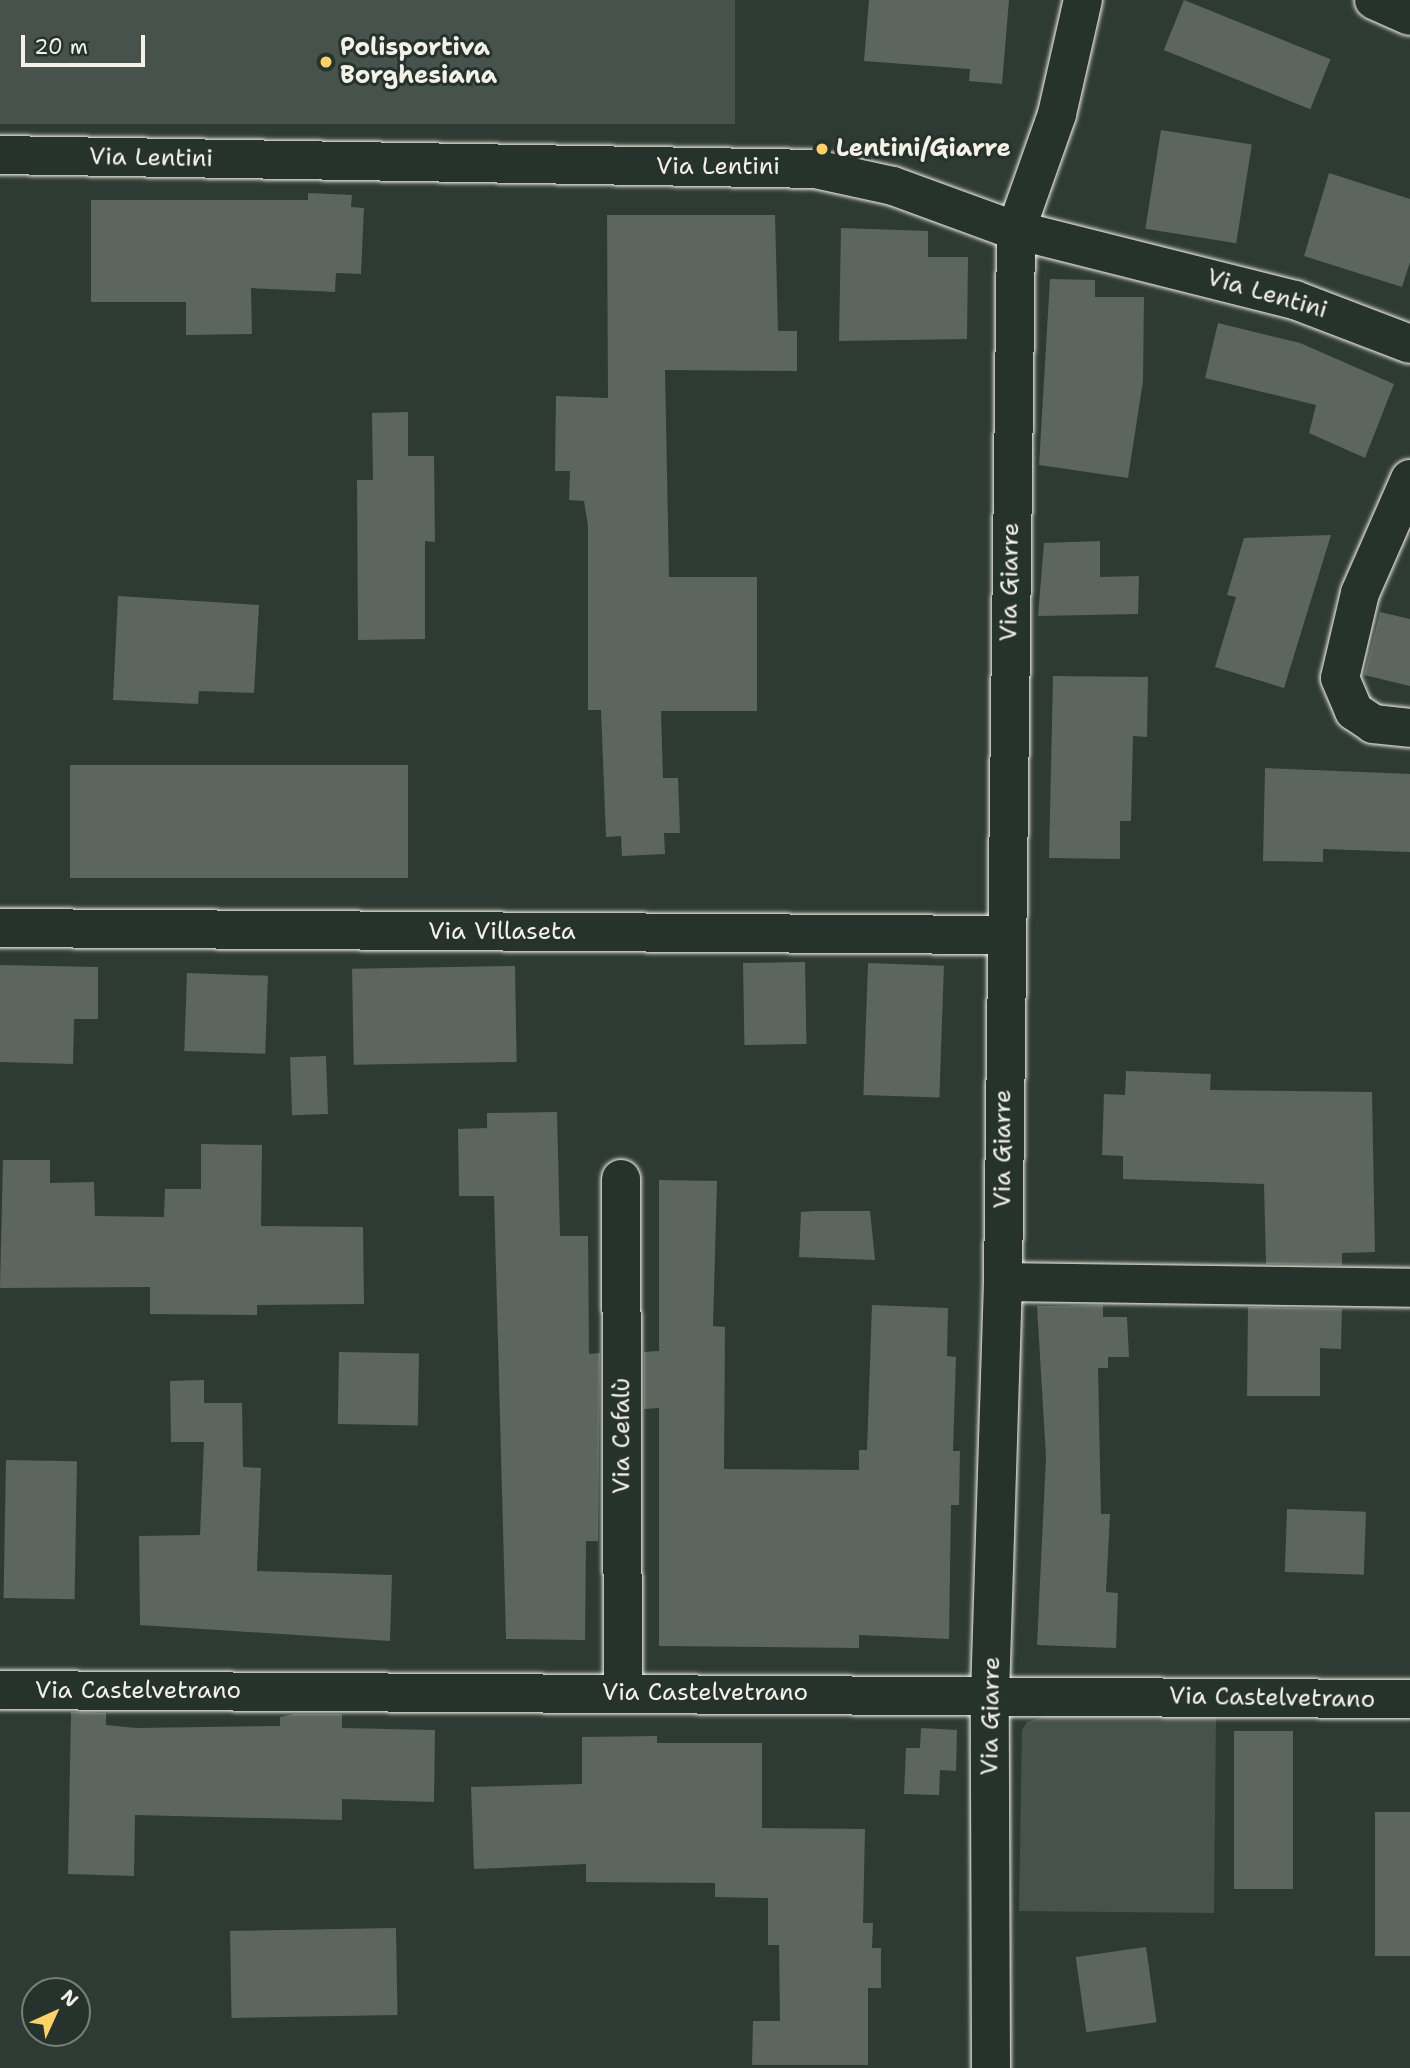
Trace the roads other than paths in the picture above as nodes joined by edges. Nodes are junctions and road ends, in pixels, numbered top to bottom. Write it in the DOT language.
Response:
graph roads {
  1 [pos="1083,0"];
  2 [pos="1374,0"];
  3 [pos="1410,16"];
  4 [pos="0,155"];
  5 [pos="1016,230"];
  6 [pos="1410,344"];
  7 [pos="1410,479"];
  8 [pos="1410,728"];
  9 [pos="0,928"];
  10 [pos="1005,935"];
  11 [pos="621,1179"];
  12 [pos="1003,1282"];
  13 [pos="1410,1288"];
  14 [pos="0,1690"];
  15 [pos="622,1693"];
  16 [pos="990,1695"];
  17 [pos="1410,1699"];
  18 [pos="991,2068"];
  1 -- 5 [label="street, Via Giarre"];
  2 -- 3 [label="street"];
  4 -- 5 [label="street, Via Lentini"];
  5 -- 6 [label="street, Via Lentini"];
  5 -- 10 [label="street, Via Giarre"];
  7 -- 8 [label="street"];
  9 -- 10 [label="street, Via Villaseta"];
  10 -- 12 [label="street, Via Giarre"];
  11 -- 15 [label="street, Via Cefalù"];
  12 -- 13 [label="street"];
  12 -- 16 [label="street, Via Giarre"];
  14 -- 15 [label="street, Via Castelvetrano"];
  15 -- 16 [label="street, Via Castelvetrano"];
  16 -- 17 [label="street, Via Castelvetrano"];
  16 -- 18 [label="street, Via Giarre"];
}
